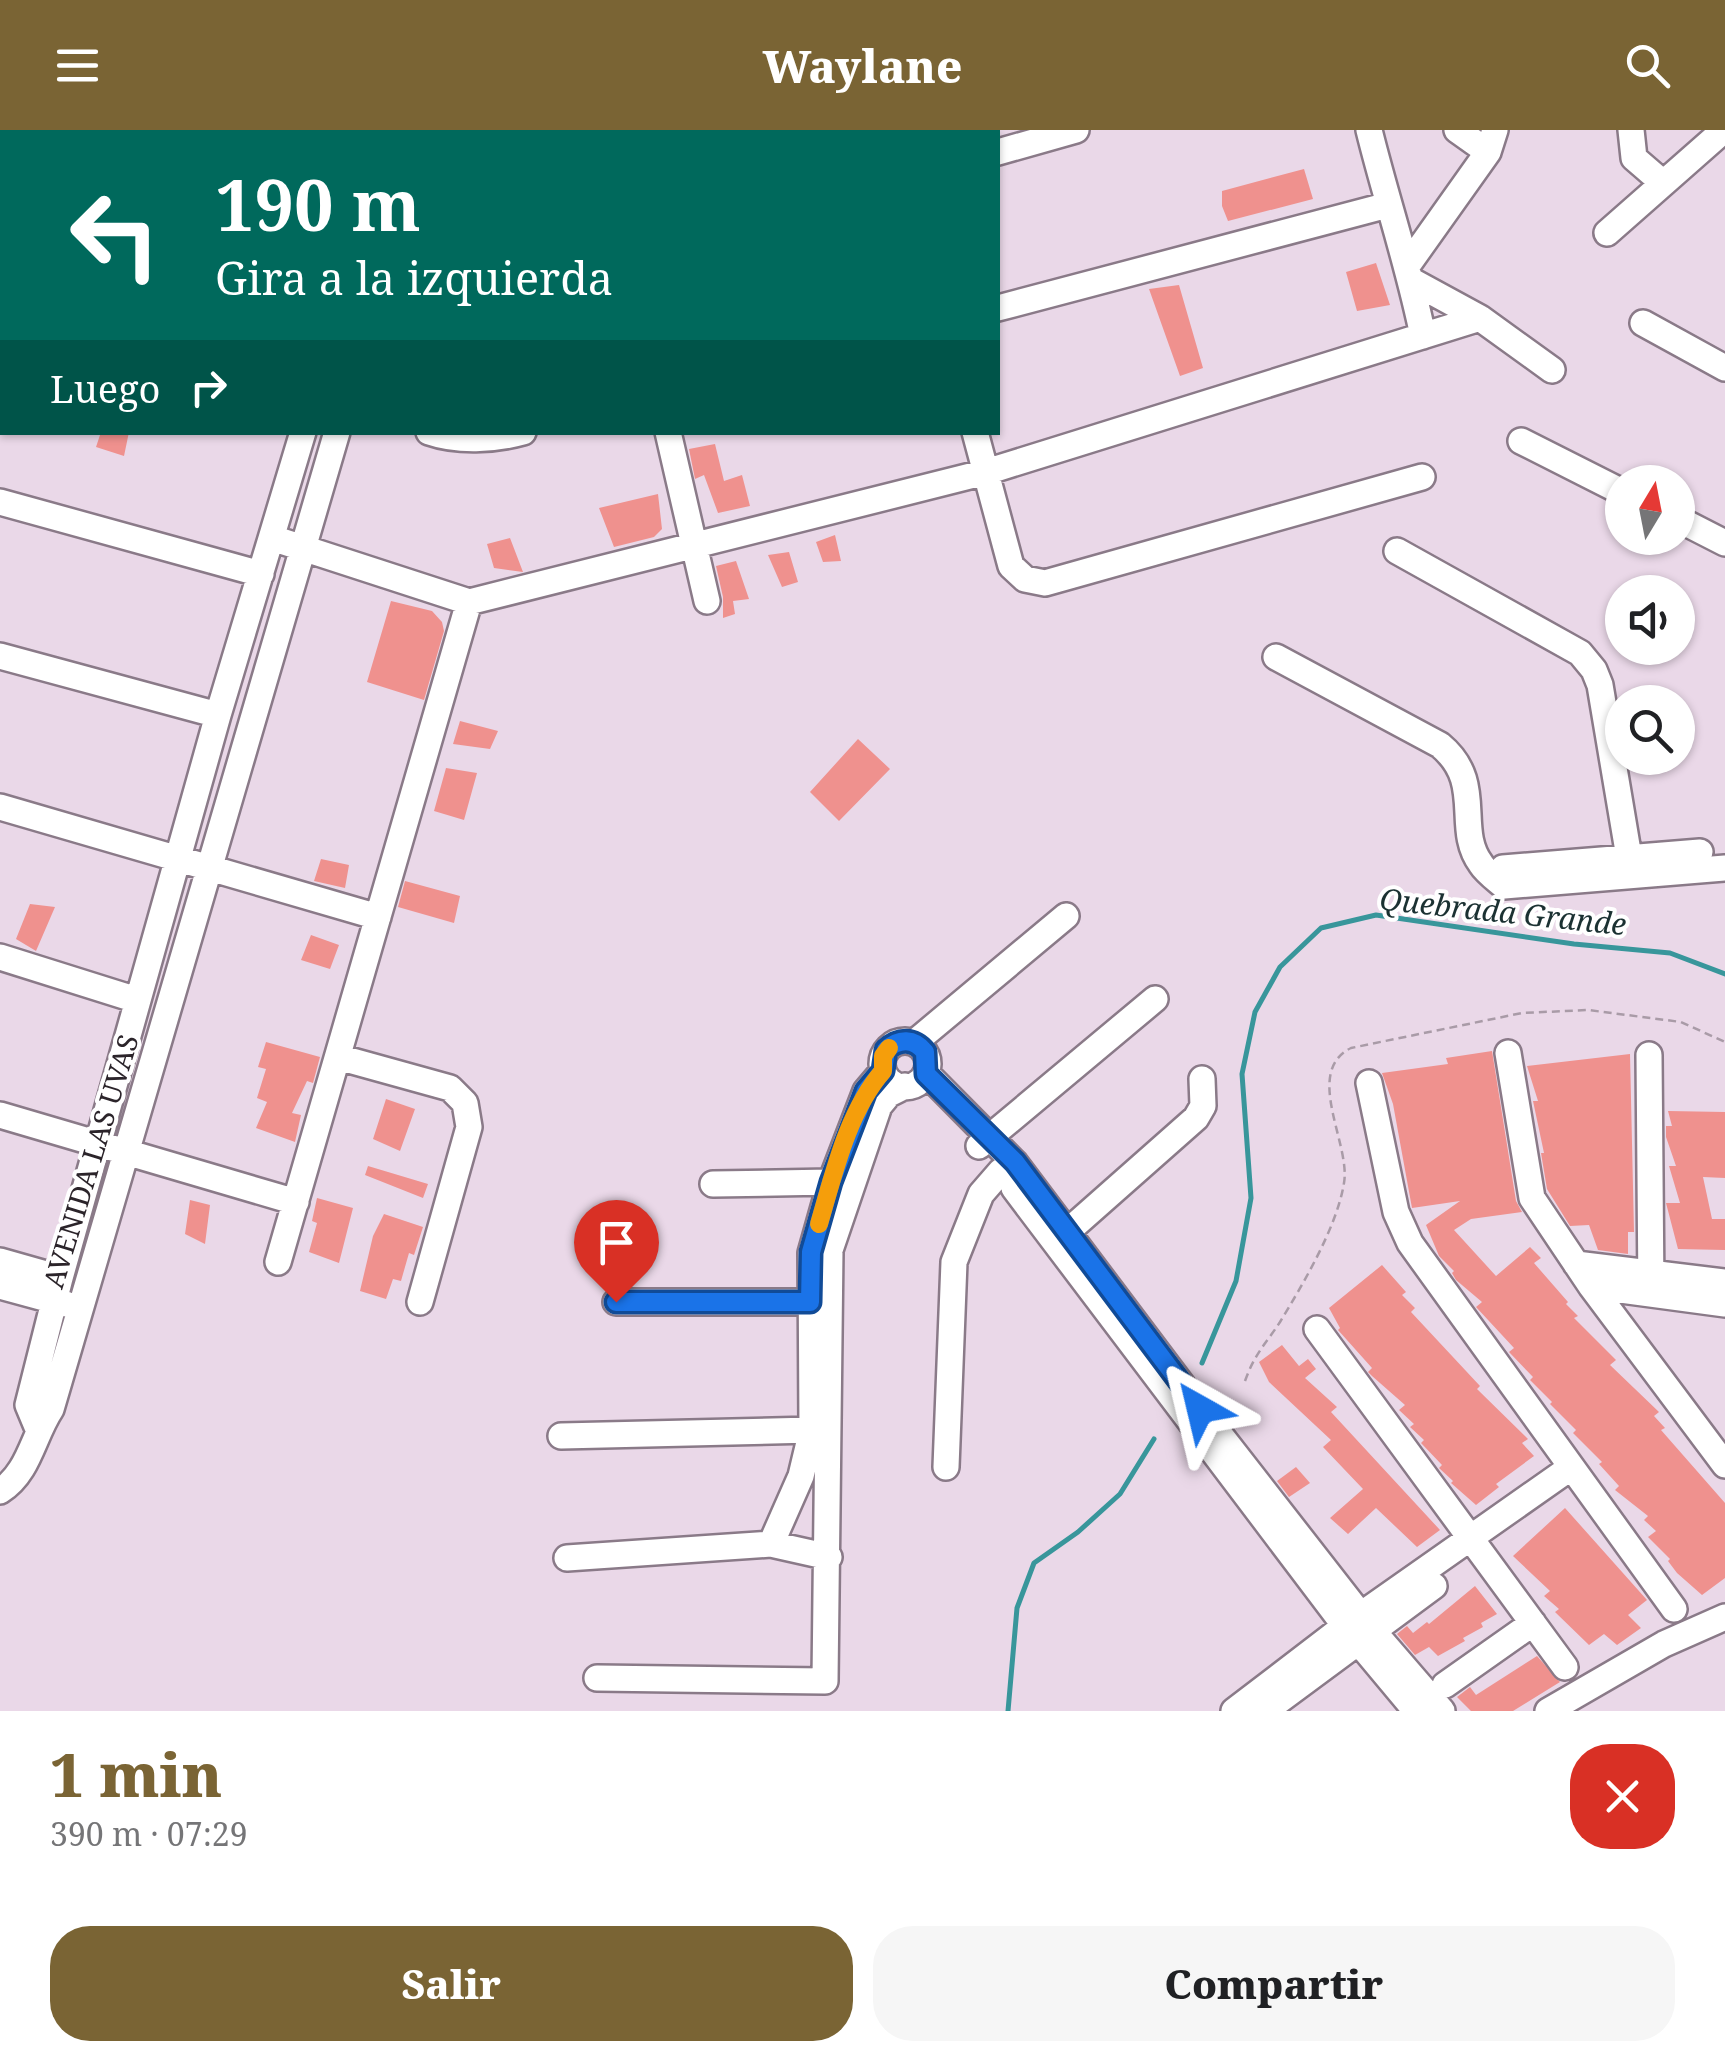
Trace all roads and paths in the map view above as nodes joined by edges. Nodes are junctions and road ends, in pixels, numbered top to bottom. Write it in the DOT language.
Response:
graph roads {
  1 [pos="1076,130"];
  2 [pos="1369,130"];
  3 [pos="1457,130"];
  4 [pos="1631,130"];
  5 [pos="1724,130"];
  6 [pos="1491,141"];
  7 [pos="1000,151"];
  8 [pos="1663,183"];
  9 [pos="1388,205"];
  10 [pos="1607,233"];
  11 [pos="1410,274"];
  12 [pos="1000,307"];
  13 [pos="1480,318"];
  14 [pos="1643,324"];
  15 [pos="1423,336"];
  16 [pos="1725,368"];
  17 [pos="1552,370"];
  18 [pos="299,435"];
  19 [pos="336,435"];
  20 [pos="438,435"];
  21 [pos="514,435"];
  22 [pos="669,435"];
  23 [pos="976,435"];
  24 [pos="1521,441"];
  25 [pos="986,472"];
  26 [pos="1422,477"];
  27 [pos="1605,483"];
  28 [pos="0,502"];
  29 [pos="1695,528"];
  30 [pos="272,538"];
  31 [pos="1725,543"];
  32 [pos="694,544"];
  33 [pos="304,548"];
  34 [pos="1398,551"];
  35 [pos="262,574"];
  36 [pos="708,601"];
  37 [pos="470,602"];
  38 [pos="0,656"];
  39 [pos="1276,657"];
  40 [pos="218,715"];
  41 [pos="0,807"];
  42 [pos="1725,851"];
  43 [pos="178,859"];
  44 [pos="1631,866"];
  45 [pos="209,868"];
  46 [pos="1725,868"];
  47 [pos="1066,916"];
  48 [pos="378,917"];
  49 [pos="0,957"];
  50 [pos="1155,999"];
  51 [pos="137,1000"];
  52 [pos="1725,1042"];
  53 [pos="914,1043"];
  54 [pos="1508,1053"];
  55 [pos="1649,1055"];
  56 [pos="338,1057"];
  57 [pos="883,1071"];
  58 [pos="1202,1078"];
  59 [pos="916,1080"];
  60 [pos="1369,1083"];
  61 [pos="0,1115"];
  62 [pos="985,1141"];
  63 [pos="98,1145"];
  64 [pos="126,1153"];
  65 [pos="1008,1167"];
  66 [pos="831,1182"];
  67 [pos="712,1184"];
  68 [pos="296,1202"];
  69 [pos="1061,1237"];
  70 [pos="0,1260"];
  71 [pos="278,1262"];
  72 [pos="1576,1264"];
  73 [pos="1725,1282"];
  74 [pos="1651,1283"];
  75 [pos="0,1286"];
  76 [pos="1591,1286"];
  77 [pos="57,1289"];
  78 [pos="420,1302"];
  79 [pos="616,1302"];
  80 [pos="810,1302"];
  81 [pos="1725,1304"];
  82 [pos="81,1308"];
  83 [pos="1318,1329"];
  84 [pos="1246,1380"];
  85 [pos="38,1429"];
  86 [pos="812,1430"];
  87 [pos="562,1436"];
  88 [pos="1725,1465"];
  89 [pos="946,1468"];
  90 [pos="1575,1473"];
  91 [pos="0,1491"];
  92 [pos="771,1544"];
  93 [pos="1476,1545"];
  94 [pos="829,1557"];
  95 [pos="566,1558"];
  96 [pos="1674,1609"];
  97 [pos="1725,1617"];
  98 [pos="1533,1622"];
  99 [pos="1360,1629"];
  100 [pos="1565,1666"];
  101 [pos="597,1678"];
  102 [pos="1444,1698"];
  103 [pos="1234,1711"];
  104 [pos="1265,1711"];
  105 [pos="1416,1711"];
  106 [pos="1548,1711"];
  1 -- 7 [label="street"];
  2 -- 9 [label="street"];
  3 -- 6 [label="street"];
  4 -- 8 [label="street"];
  5 -- 8 [label="street"];
  6 -- 11 [label="street"];
  8 -- 10 [label="street"];
  9 -- 11 [label="street"];
  9 -- 12 [label="street"];
  11 -- 13 [label="street"];
  11 -- 15 [label="street"];
  13 -- 15 [label="street"];
  13 -- 17 [label="street"];
  14 -- 16 [label="street"];
  15 -- 25 [label="street"];
  18 -- 30 [label="street, AVENIDA LAS UVAS"];
  19 -- 33 [label="street, AVENIDA LAS UVAS"];
  20 -- 21 [label="street"];
  22 -- 32 [label="street"];
  23 -- 25 [label="street"];
  24 -- 27 [label="street"];
  25 -- 26 [label="street"];
  25 -- 32 [label="street"];
  28 -- 35 [label="street"];
  29 -- 31 [label="street"];
  30 -- 33 [label="street"];
  30 -- 35 [label="street, AVENIDA LAS UVAS"];
  32 -- 36 [label="street"];
  32 -- 37 [label="street"];
  33 -- 37 [label="street"];
  33 -- 45 [label="street, AVENIDA LAS UVAS"];
  34 -- 44 [label="street"];
  35 -- 40 [label="street, AVENIDA LAS UVAS"];
  37 -- 48 [label="street"];
  38 -- 40 [label="street"];
  39 -- 44 [label="street"];
  40 -- 43 [label="street, AVENIDA LAS UVAS"];
  41 -- 43 [label="street"];
  42 -- 44 [label="street"];
  43 -- 45 [label="street"];
  43 -- 51 [label="street, AVENIDA LAS UVAS"];
  44 -- 46 [label="street"];
  45 -- 48 [label="street"];
  45 -- 64 [label="street, AVENIDA LAS UVAS"];
  47 -- 53 [label="street"];
  48 -- 56 [label="street"];
  49 -- 51 [label="street"];
  50 -- 62 [label="street"];
  51 -- 63 [label="street, AVENIDA LAS UVAS"];
  52 -- 84 [label="path"];
  53 -- 57 [label="street"];
  53 -- 59 [label="street"];
  54 -- 72 [label="street"];
  55 -- 74 [label="street"];
  56 -- 68 [label="street"];
  56 -- 78 [label="street"];
  57 -- 59 [label="street"];
  57 -- 66 [label="street"];
  58 -- 69 [label="street"];
  59 -- 62 [label="street"];
  59 -- 94 [label="street"];
  60 -- 90 [label="street"];
  61 -- 63 [label="street"];
  62 -- 65 [label="street"];
  63 -- 64 [label="street"];
  63 -- 77 [label="street, AVENIDA LAS UVAS"];
  64 -- 68 [label="street"];
  64 -- 82 [label="street, AVENIDA LAS UVAS"];
  65 -- 69 [label="street"];
  65 -- 89 [label="street"];
  66 -- 67 [label="street"];
  66 -- 80 [label="street"];
  68 -- 71 [label="street"];
  69 -- 99 [label="street"];
  70 -- 77 [label="street"];
  72 -- 74 [label="street"];
  72 -- 76 [label="street"];
  73 -- 74 [label="street"];
  74 -- 76 [label="street"];
  74 -- 81 [label="street"];
  75 -- 77 [label="street"];
  76 -- 88 [label="street"];
  77 -- 82 [label="street, AVENIDA LAS UVAS"];
  77 -- 85 [label="street"];
  79 -- 80 [label="street"];
  80 -- 86 [label="street"];
  82 -- 85 [label="street"];
  83 -- 93 [label="street"];
  85 -- 91 [label="street"];
  86 -- 87 [label="street"];
  86 -- 92 [label="street"];
  90 -- 93 [label="street"];
  90 -- 96 [label="street"];
  92 -- 94 [label="street"];
  92 -- 95 [label="street"];
  93 -- 98 [label="street"];
  93 -- 99 [label="street"];
  94 -- 101 [label="street"];
  97 -- 106 [label="street"];
  98 -- 100 [label="street"];
  98 -- 102 [label="street"];
  99 -- 102 [label="street"];
  99 -- 103 [label="street"];
  99 -- 104 [label="street"];
  99 -- 105 [label="street"];
}
